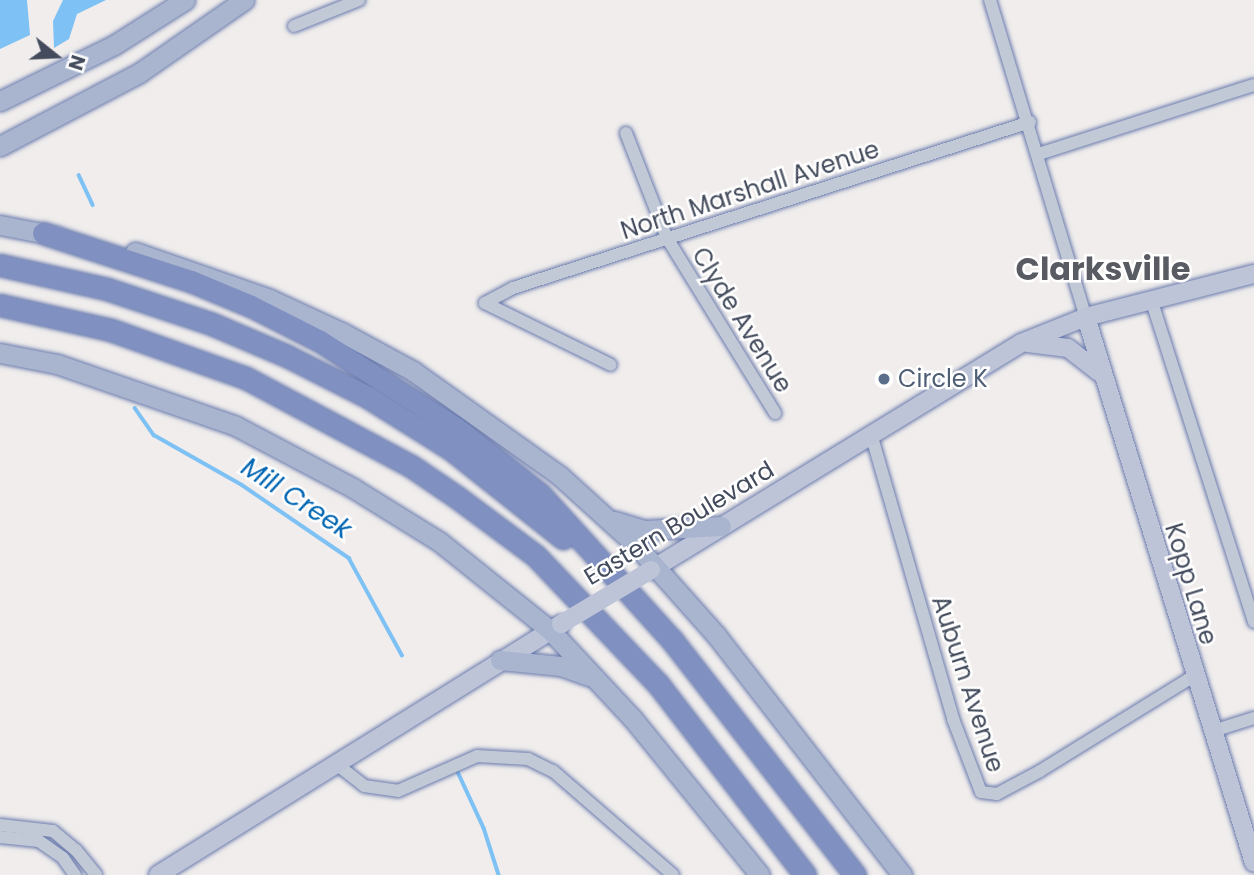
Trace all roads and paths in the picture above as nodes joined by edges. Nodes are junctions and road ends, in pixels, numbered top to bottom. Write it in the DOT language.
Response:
graph roads {
  1 [pos="185,0"];
  2 [pos="244,0"];
  3 [pos="359,0"];
  4 [pos="990,0"];
  5 [pos="294,26"];
  6 [pos="1254,85"];
  7 [pos="0,101"];
  8 [pos="1030,122"];
  9 [pos="626,133"];
  10 [pos="0,146"];
  11 [pos="1039,154"];
  12 [pos="0,225"];
  13 [pos="43,233"];
  14 [pos="667,238"];
  15 [pos="0,265"];
  16 [pos="1254,274"];
  17 [pos="1151,299"];
  18 [pos="0,306"];
  19 [pos="1086,317"];
  20 [pos="1021,343"];
  21 [pos="0,353"];
  22 [pos="611,365"];
  23 [pos="1101,374"];
  24 [pos="775,413"];
  25 [pos="872,434"];
  26 [pos="605,517"];
  27 [pos="721,527"];
  28 [pos="653,569"];
  29 [pos="1254,622"];
  30 [pos="556,627"];
  31 [pos="672,640"];
  32 [pos="500,660"];
  33 [pos="1195,676"];
  34 [pos="596,679"];
  35 [pos="1254,718"];
  36 [pos="1213,731"];
  37 [pos="335,763"];
  38 [pos="0,825"];
  39 [pos="0,837"];
  40 [pos="1254,863"];
  41 [pos="75,875"];
  42 [pos="96,875"];
  43 [pos="158,875"];
  44 [pos="673,875"];
  45 [pos="760,875"];
  46 [pos="805,875"];
  47 [pos="855,875"];
  48 [pos="902,875"];
  1 -- 7 [label="main road"];
  2 -- 10 [label="main road"];
  3 -- 5 [label="street"];
  4 -- 8 [label="street"];
  6 -- 11 [label="street"];
  8 -- 11 [label="street"];
  8 -- 14 [label="street, North Marshall Avenue"];
  9 -- 14 [label="street, Clyde Avenue"];
  11 -- 19 [label="street"];
  12 -- 13 [label="main road"];
  13 -- 26 [label="main road"];
  13 -- 31 [label="highway"];
  14 -- 22 [label="street, North Marshall Avenue"];
  14 -- 24 [label="street, Clyde Avenue"];
  15 -- 31 [label="highway"];
  16 -- 17 [label="main road, Eastern Boulevard"];
  17 -- 19 [label="main road, Eastern Boulevard"];
  17 -- 29 [label="street"];
  18 -- 46 [label="highway"];
  19 -- 20 [label="main road, Eastern Boulevard"];
  19 -- 23 [label="main road, Kopp Lane"];
  20 -- 23 [label="main road"];
  20 -- 25 [label="main road, Eastern Boulevard"];
  21 -- 30 [label="main road"];
  23 -- 33 [label="main road, Kopp Lane"];
  25 -- 27 [label="main road, Eastern Boulevard"];
  25 -- 33 [label="street, Auburn Avenue"];
  26 -- 27 [label="main road"];
  26 -- 28 [label="main road"];
  27 -- 28 [label="main road, Eastern Boulevard"];
  28 -- 30 [label="main road, Eastern Boulevard, bridge"];
  28 -- 48 [label="main road"];
  30 -- 32 [label="main road, Eastern Boulevard"];
  30 -- 34 [label="main road"];
  31 -- 47 [label="highway"];
  32 -- 34 [label="main road"];
  32 -- 37 [label="main road, Eastern Boulevard"];
  33 -- 36 [label="main road, Kopp Lane"];
  34 -- 45 [label="main road"];
  35 -- 36 [label="street"];
  36 -- 40 [label="main road, Kopp Lane"];
  37 -- 43 [label="main road, Eastern Boulevard"];
  37 -- 44 [label="street"];
  38 -- 42 [label="street"];
  39 -- 41 [label="street"];
}
